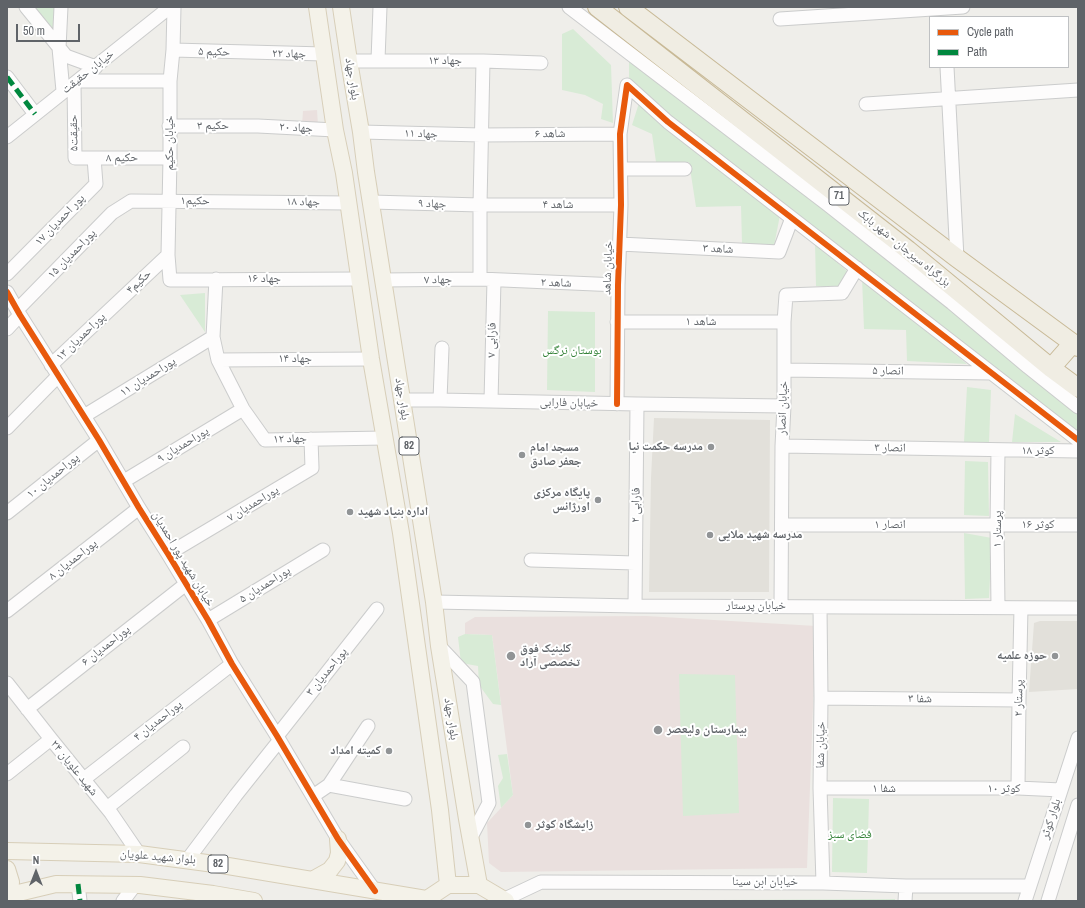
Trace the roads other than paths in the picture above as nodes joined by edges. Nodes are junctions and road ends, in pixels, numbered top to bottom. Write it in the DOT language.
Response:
graph roads {
  1 [pos="26,7"];
  2 [pos="61,7"];
  3 [pos="170,7"];
  4 [pos="174,7"];
  5 [pos="317,7"];
  6 [pos="341,7"];
  7 [pos="380,7"];
  8 [pos="597,7"];
  9 [pos="628,7"];
  10 [pos="963,7"];
  11 [pos="571,8"];
  12 [pos="945,11"];
  13 [pos="780,19"];
  14 [pos="59,48"];
  15 [pos="173,50"];
  16 [pos="255,53"];
  17 [pos="324,54"];
  18 [pos="378,60"];
  19 [pos="349,61"];
  20 [pos="483,61"];
  21 [pos="541,62"];
  22 [pos="96,67"];
  23 [pos="947,68"];
  24 [pos="7,77"];
  25 [pos="170,80"];
  26 [pos="72,85"];
  27 [pos="1078,90"];
  28 [pos="949,98"];
  29 [pos="866,104"];
  30 [pos="35,114"];
  31 [pos="169,126"];
  32 [pos="258,126"];
  33 [pos="335,130"];
  34 [pos="361,132"];
  35 [pos="620,134"];
  36 [pos="481,135"];
  37 [pos="7,137"];
  38 [pos="75,158"];
  39 [pos="94,158"];
  40 [pos="170,158"];
  41 [pos="621,169"];
  42 [pos="685,169"];
  43 [pos="131,201"];
  44 [pos="170,201"];
  45 [pos="259,202"];
  46 [pos="371,202"];
  47 [pos="348,203"];
  48 [pos="480,205"];
  49 [pos="494,205"];
  50 [pos="621,205"];
  51 [pos="792,218"];
  52 [pos="620,244"];
  53 [pos="168,255"];
  54 [pos="957,258"];
  55 [pos="857,268"];
  56 [pos="7,274"];
  57 [pos="359,279"];
  58 [pos="170,280"];
  59 [pos="216,280"];
  60 [pos="383,280"];
  61 [pos="480,280"];
  62 [pos="494,280"];
  63 [pos="618,285"];
  64 [pos="7,292"];
  65 [pos="110,309"];
  66 [pos="18,313"];
  67 [pos="617,322"];
  68 [pos="784,322"];
  69 [pos="7,329"];
  70 [pos="212,337"];
  71 [pos="1075,345"];
  72 [pos="442,348"];
  73 [pos="371,359"];
  74 [pos="218,360"];
  75 [pos="1051,368"];
  76 [pos="785,370"];
  77 [pos="54,371"];
  78 [pos="992,373"];
  79 [pos="1078,388"];
  80 [pos="402,400"];
  81 [pos="440,400"];
  82 [pos="491,400"];
  83 [pos="617,404"];
  84 [pos="637,404"];
  85 [pos="784,406"];
  86 [pos="1078,407"];
  87 [pos="243,409"];
  88 [pos="84,416"];
  89 [pos="7,428"];
  90 [pos="385,438"];
  91 [pos="311,439"];
  92 [pos="99,440"];
  93 [pos="1078,440"];
  94 [pos="782,446"];
  95 [pos="998,451"];
  96 [pos="1078,451"];
  97 [pos="124,481"];
  98 [pos="139,508"];
  99 [pos="7,513"];
  100 [pos="782,525"];
  101 [pos="997,525"];
  102 [pos="1078,525"];
  103 [pos="422,531"];
  104 [pos="401,533"];
  105 [pos="323,550"];
  106 [pos="168,554"];
  107 [pos="531,560"];
  108 [pos="635,563"];
  109 [pos="186,584"];
  110 [pos="434,602"];
  111 [pos="635,606"];
  112 [pos="781,606"];
  113 [pos="820,607"];
  114 [pos="998,607"];
  115 [pos="1021,608"];
  116 [pos="1078,608"];
  117 [pos="377,609"];
  118 [pos="7,612"];
  119 [pos="208,620"];
  120 [pos="440,646"];
  121 [pos="232,664"];
  122 [pos="7,683"];
  123 [pos="821,698"];
  124 [pos="1018,700"];
  125 [pos="27,709"];
  126 [pos="368,726"];
  127 [pos="278,738"];
  128 [pos="1078,738"];
  129 [pos="51,739"];
  130 [pos="183,747"];
  131 [pos="7,774"];
  132 [pos="84,778"];
  133 [pos="329,785"];
  134 [pos="820,788"];
  135 [pos="1018,788"];
  136 [pos="947,789"];
  137 [pos="1061,790"];
  138 [pos="313,796"];
  139 [pos="405,799"];
  140 [pos="1078,805"];
  141 [pos="107,808"];
  142 [pos="471,837"];
  143 [pos="338,839"];
  144 [pos="7,851"];
  145 [pos="139,854"];
  146 [pos="188,859"];
  147 [pos="7,869"];
  148 [pos="312,880"];
  149 [pos="823,883"];
  150 [pos="78,884"];
  151 [pos="135,885"];
  152 [pos="479,885"];
  153 [pos="448,886"];
  154 [pos="906,886"];
  155 [pos="1029,886"];
  156 [pos="375,891"];
  157 [pos="9,898"];
  158 [pos="210,898"];
  159 [pos="425,900"];
  160 [pos="506,900"];
  161 [pos="1050,900"];
  162 [pos="80,901"];
  163 [pos="123,901"];
  164 [pos="254,901"];
  165 [pos="905,901"];
  166 [pos="1025,901"];
  1 -- 14 [label="street"];
  2 -- 14 [label="street, حقیقت۵"];
  3 -- 22 [label="street, خیابان حقیقت"];
  4 -- 15 [label="street, خیابان حکیم"];
  5 -- 17 [label="main road, بلوار جهاد / 82"];
  6 -- 19 [label="main road, بلوار جهاد / 82"];
  7 -- 18 [label="street"];
  8 -- 75 [label="highway, بزرگراه سیرجان - شهر بابک / 71"];
  9 -- 54 [label="highway, بزرگراه سیرجان - شهر بابک / 71"];
  10 -- 12 [label="street"];
  11 -- 86 [label="street"];
  12 -- 13 [label="street"];
  14 -- 22 [label="street"];
  14 -- 26 [label="street, حقیقت۵"];
  15 -- 16 [label="street, حکیم ۵"];
  15 -- 25 [label="street, خیابان حکیم"];
  16 -- 17 [label="street, جهاد ۲۲"];
  17 -- 33 [label="main road, بلوار جهاد / 82"];
  18 -- 19 [label="street, جهاد ۱۳"];
  18 -- 20 [label="street, جهاد ۱۳"];
  19 -- 34 [label="main road, بلوار جهاد / 82"];
  20 -- 21 [label="street, جهاد ۱۳"];
  20 -- 36 [label="street"];
  22 -- 26 [label="street, خیابان حقیقت"];
  23 -- 28 [label="street"];
  24 -- 30 [label="street"];
  25 -- 26 [label="street"];
  25 -- 31 [label="street, خیابان حکیم"];
  26 -- 30 [label="street, خیابان حقیقت"];
  26 -- 38 [label="street, حقیقت۵"];
  27 -- 28 [label="street"];
  28 -- 29 [label="street"];
  28 -- 54 [label="street"];
  30 -- 37 [label="street, خیابان حقیقت"];
  31 -- 32 [label="street, حکیم ۳"];
  31 -- 40 [label="street, خیابان حکیم"];
  32 -- 33 [label="street, جهاد ۲۰"];
  33 -- 47 [label="main road, بلوار جهاد / 82"];
  34 -- 36 [label="street, جهاد ۱۱"];
  34 -- 46 [label="main road, بلوار جهاد / 82"];
  35 -- 36 [label="street, شاهد ۶"];
  35 -- 41 [label="street, خیابان شاهد"];
  35 -- 51 [label="street, خیابان شاهد"];
  36 -- 48 [label="street"];
  38 -- 39 [label="street, حکیم ۸"];
  39 -- 40 [label="street, حکیم ۸"];
  39 -- 56 [label="street, پور احمدیان ۱۷"];
  40 -- 44 [label="street, خیابان حکیم"];
  41 -- 42 [label="street"];
  41 -- 50 [label="street, خیابان شاهد"];
  43 -- 44 [label="street, حکیم۱"];
  43 -- 66 [label="street, پوراحمدیان ۱۵"];
  44 -- 45 [label="street, حکیم۱"];
  44 -- 53 [label="street, خیابان حکیم"];
  45 -- 47 [label="street, جهاد ۱۸"];
  46 -- 48 [label="street, جهاد ۹"];
  46 -- 60 [label="main road, بلوار جهاد / 82"];
  47 -- 57 [label="main road, بلوار جهاد / 82"];
  48 -- 49 [label="street, جهاد ۹"];
  48 -- 61 [label="street"];
  49 -- 50 [label="street, شاهد ۴"];
  50 -- 52 [label="street, خیابان شاهد"];
  51 -- 52 [label="street, شاهد ۳"];
  51 -- 55 [label="street"];
  52 -- 63 [label="street, خیابان شاهد"];
  53 -- 58 [label="street, خیابان حکیم"];
  53 -- 65 [label="street, حکیم۴"];
  54 -- 71 [label="highway, بزرگراه سیرجان - شهر بابک / 71"];
  55 -- 68 [label="street, خیابان انصار"];
  55 -- 78 [label="street"];
  57 -- 59 [label="street, جهاد ۱۶"];
  57 -- 73 [label="main road, بلوار جهاد / 82"];
  58 -- 59 [label="street, جهاد ۱۶"];
  59 -- 70 [label="street, جهاد ۱۲"];
  60 -- 61 [label="street, جهاد ۷"];
  60 -- 80 [label="main road, بلوار جهاد / 82"];
  61 -- 62 [label="street, جهاد ۷"];
  62 -- 63 [label="street, شاهد ۲"];
  62 -- 82 [label="street, فارابی ۷"];
  63 -- 67 [label="street, خیابان شاهد"];
  64 -- 66 [label="street, خیابان شهید پور احمدیان"];
  65 -- 77 [label="street, پوراحمدیان ۱۳"];
  66 -- 69 [label="street, پوراحمدیان ۱۵"];
  66 -- 77 [label="street, خیابان شهید پور احمدیان"];
  67 -- 68 [label="street, شاهد ۱"];
  67 -- 83 [label="street, خیابان شاهد"];
  68 -- 76 [label="street, خیابان انصار"];
  70 -- 74 [label="street, جهاد ۱۲"];
  70 -- 88 [label="street, پوراحمدیان ۱۱"];
  71 -- 75 [label="highway"];
  72 -- 81 [label="street"];
  73 -- 74 [label="street, جهاد ۱۴"];
  73 -- 90 [label="main road, بلوار جهاد / 82"];
  74 -- 87 [label="street, جهاد ۱۲"];
  75 -- 79 [label="highway, بزرگراه سیرجان - شهر بابک / 71"];
  76 -- 78 [label="street, انصار ۵"];
  76 -- 85 [label="street, خیابان انصار"];
  77 -- 88 [label="street, خیابان شهید پور احمدیان"];
  77 -- 89 [label="street, پوراحمدیان ۱۳"];
  78 -- 93 [label="street"];
  80 -- 81 [label="street, خیابان فارابی"];
  80 -- 103 [label="main road, بلوار جهاد / 82"];
  81 -- 82 [label="street, خیابان فارابی"];
  82 -- 83 [label="street, خیابان فارابی"];
  83 -- 84 [label="street, خیابان فارابی"];
  84 -- 85 [label="street, خیابان فارابی"];
  84 -- 108 [label="street, فارابی ۲"];
  85 -- 94 [label="street, خیابان انصار"];
  87 -- 91 [label="street, جهاد ۱۲"];
  87 -- 97 [label="street, پوراحمدیان ۹"];
  88 -- 92 [label="street, خیابان شهید پور احمدیان"];
  90 -- 91 [label="street, جهاد ۱۲"];
  90 -- 104 [label="main road, بلوار جهاد / 82"];
  91 -- 106 [label="street, پوراحمدیان ۷"];
  92 -- 97 [label="street, خیابان شهید پور احمدیان"];
  92 -- 99 [label="street, پوراحمدیان ۱۰"];
  94 -- 95 [label="street, انصار ۳"];
  94 -- 100 [label="street, خیابان انصار"];
  95 -- 96 [label="street, کوثر ۱۸"];
  95 -- 101 [label="street, پرستار ۱"];
  97 -- 98 [label="street, خیابان شهید پور احمدیان"];
  98 -- 106 [label="street, خیابان شهید پور احمدیان"];
  98 -- 118 [label="street, پوراحمدیان ۸"];
  100 -- 101 [label="street, انصار ۱"];
  100 -- 112 [label="street, خیابان انصار"];
  101 -- 102 [label="street, کوثر ۱۶"];
  101 -- 114 [label="street, پرستار ۱"];
  103 -- 104 [label="main road"];
  103 -- 110 [label="main road, بلوار جهاد / 82"];
  104 -- 153 [label="main road, بلوار جهاد / 82"];
  105 -- 119 [label="street, پوراحمدیان ۵"];
  106 -- 109 [label="street, خیابان شهید پور احمدیان"];
  107 -- 108 [label="street"];
  108 -- 111 [label="street, فارابی ۲"];
  109 -- 119 [label="street, خیابان شهید پور احمدیان"];
  109 -- 125 [label="street, پوراحمدیان ۶"];
  110 -- 111 [label="street, خیابان پرستار"];
  110 -- 120 [label="main road, بلوار جهاد / 82"];
  111 -- 112 [label="street, خیابان پرستار"];
  112 -- 113 [label="street, خیابان پرستار"];
  113 -- 114 [label="street, خیابان پرستار"];
  113 -- 123 [label="street, خیابان شفا"];
  114 -- 115 [label="street, خیابان پرستار"];
  115 -- 116 [label="street, خیابان پرستار"];
  115 -- 124 [label="street, پرستار ۲"];
  117 -- 127 [label="street, پوراحمدیان ۳"];
  119 -- 121 [label="street, خیابان شهید پور احمدیان"];
  120 -- 142 [label="main road, بلوار جهاد / 82"];
  120 -- 142 [label="street"];
  121 -- 127 [label="street, خیابان شهید پور احمدیان"];
  121 -- 132 [label="street, پوراحمدیان ۴"];
  122 -- 125 [label="street, شهید علویان ۲۴"];
  123 -- 124 [label="street, شفا ۳"];
  123 -- 134 [label="street, خیابان شفا"];
  124 -- 135 [label="street, پرستار ۲"];
  125 -- 129 [label="street, شهید علویان ۲۴"];
  126 -- 133 [label="street"];
  127 -- 138 [label="street, خیابان شهید پور احمدیان"];
  127 -- 146 [label="street, پوراحمدیان ۳"];
  128 -- 137 [label="street, بلوار کوثر"];
  129 -- 131 [label="street"];
  129 -- 132 [label="street, شهید علویان ۲۴"];
  130 -- 141 [label="street"];
  132 -- 141 [label="street, شهید علویان ۲۴"];
  133 -- 138 [label="street"];
  133 -- 139 [label="street"];
  134 -- 136 [label="street, شفا ۱"];
  134 -- 149 [label="street, خیابان شفا"];
  135 -- 136 [label="street, کوثر ۱۰"];
  135 -- 137 [label="street, کوثر ۱۰"];
  137 -- 155 [label="street, بلوار کوثر"];
  138 -- 143 [label="street, خیابان شهید پور احمدیان"];
  140 -- 161 [label="street, بلوار کوثر"];
  141 -- 145 [label="street, شهید علویان ۲۴"];
  142 -- 152 [label="main road, بلوار جهاد / 82"];
  143 -- 148 [label="main road"];
  143 -- 156 [label="street, خیابان شهید پور احمدیان"];
  144 -- 145 [label="main road, بلوار شهید علویان / 82"];
  145 -- 146 [label="main road, بلوار شهید علویان / 82"];
  146 -- 148 [label="main road, بلوار شهید علویان / 82"];
  147 -- 157 [label="main road"];
  148 -- 156 [label="main road, بلوار شهید علویان / 82"];
  149 -- 154 [label="street, خیابان ابن سینا"];
  149 -- 160 [label="street, خیابان ابن سینا"];
  150 -- 151 [label="main road"];
  150 -- 157 [label="main road"];
  150 -- 162 [label="street"];
  151 -- 158 [label="main road"];
  151 -- 163 [label="street"];
  152 -- 153 [label="main road, 82"];
  152 -- 160 [label="main road"];
  153 -- 159 [label="main road, 82"];
  154 -- 155 [label="street, خیابان ابن سینا"];
  154 -- 165 [label="street"];
  155 -- 166 [label="street, بلوار کوثر"];
  156 -- 159 [label="main road, بلوار شهید علویان / 82"];
  158 -- 164 [label="main road"];
}
